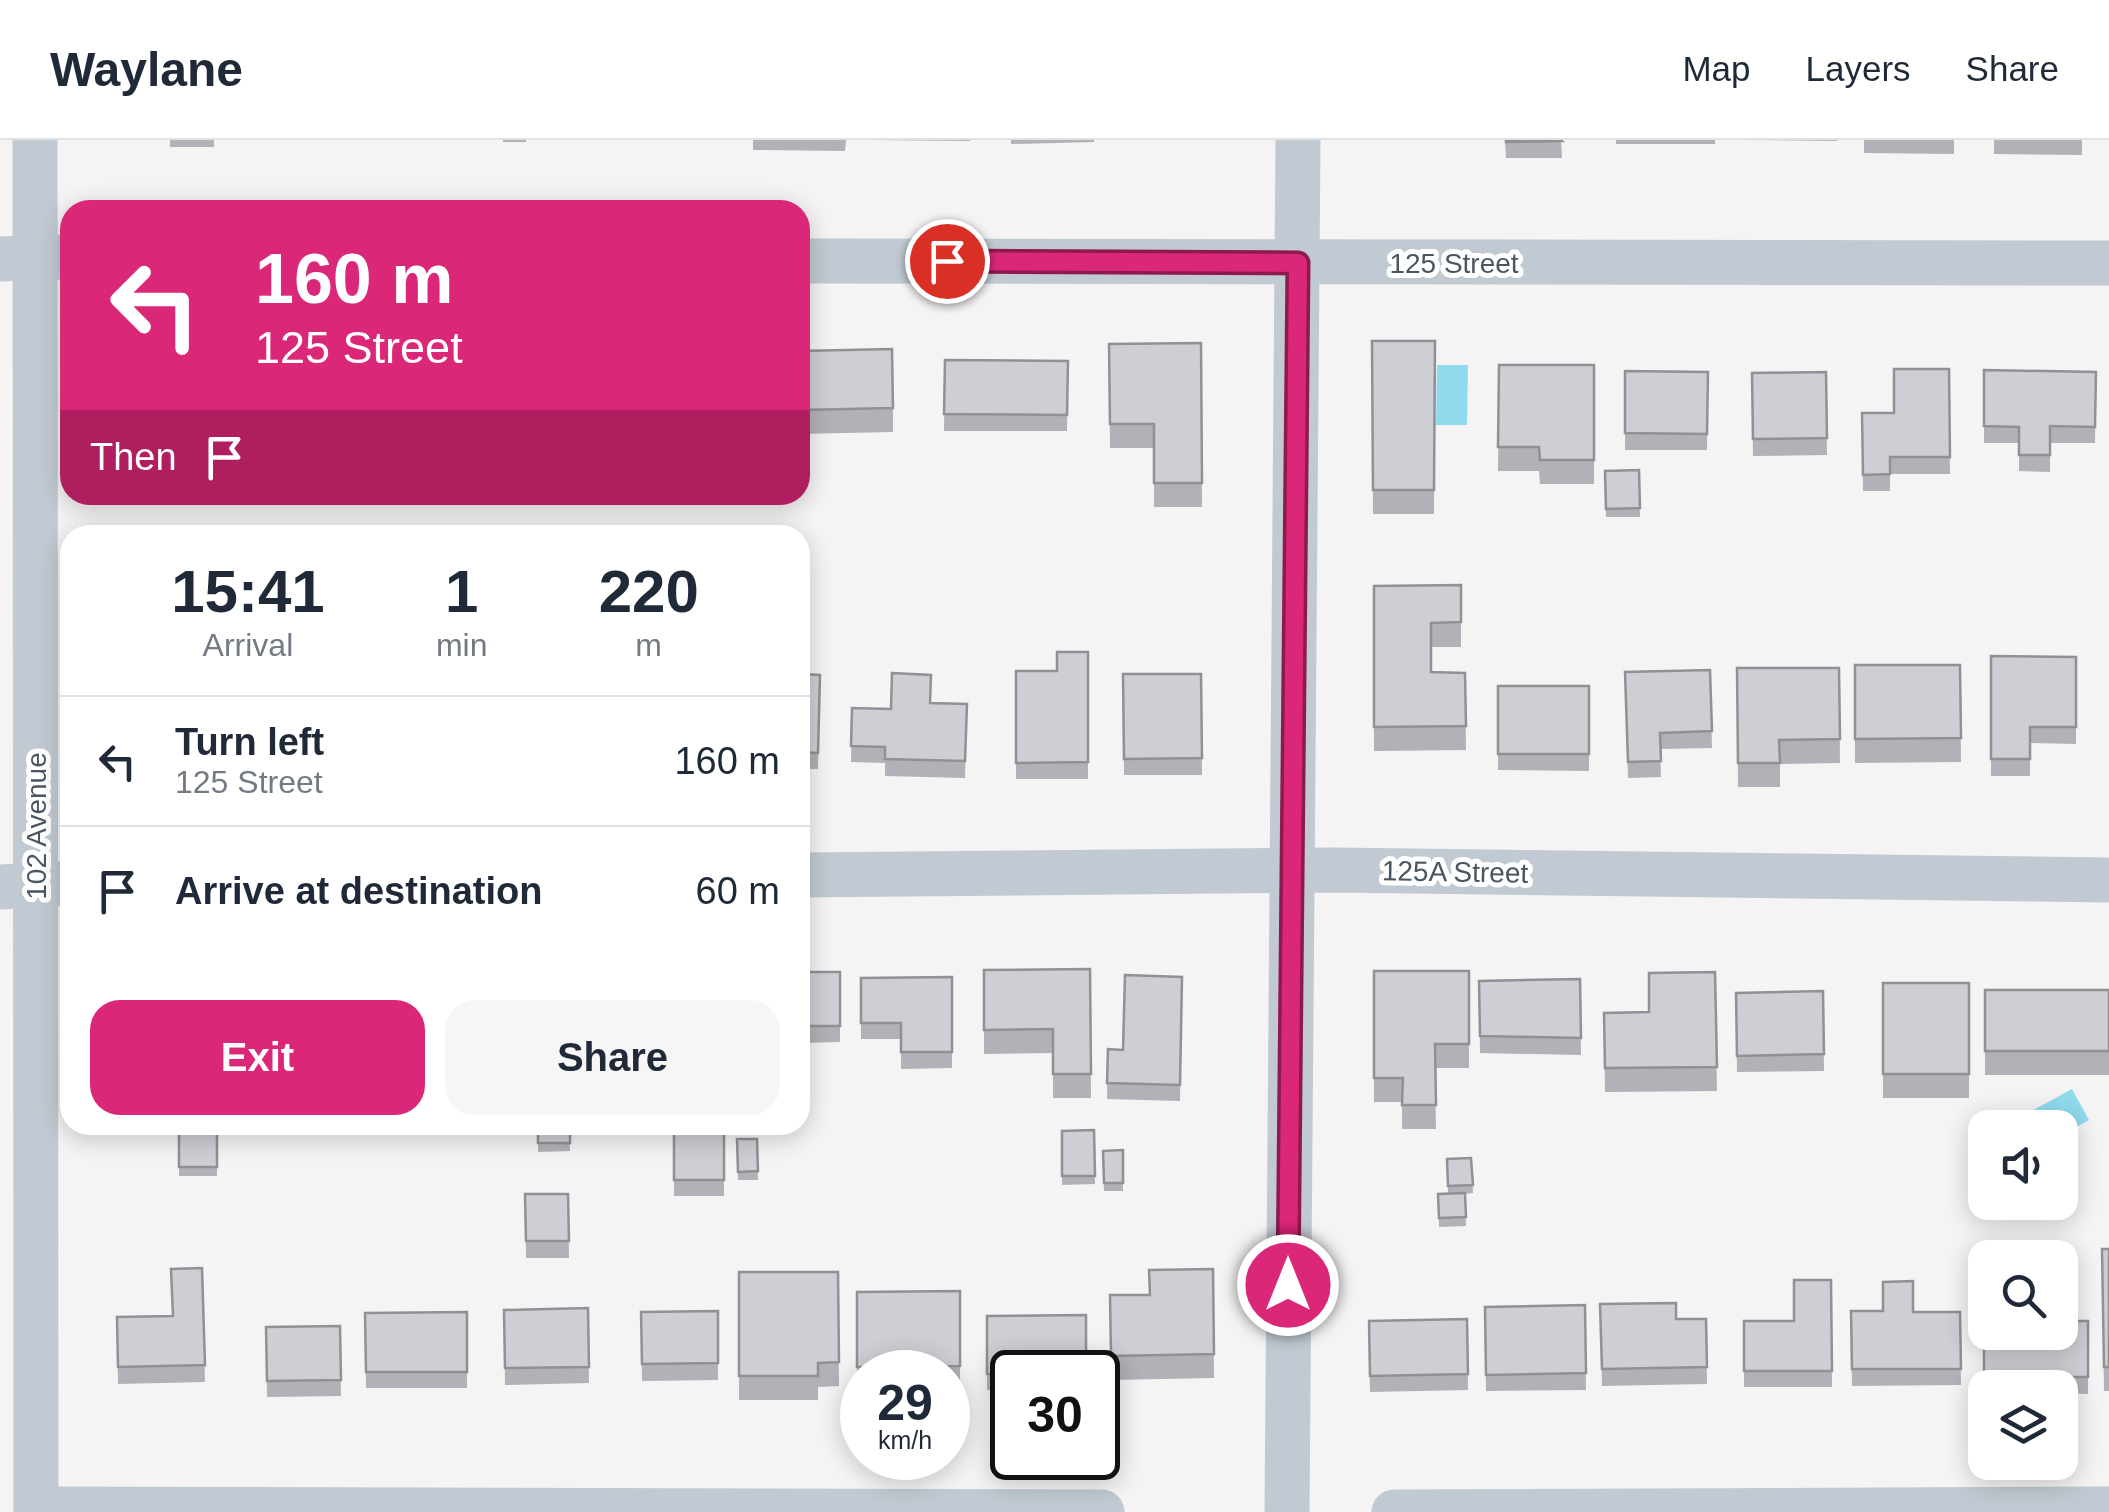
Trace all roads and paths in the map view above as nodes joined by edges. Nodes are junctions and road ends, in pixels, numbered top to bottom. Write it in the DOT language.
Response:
graph roads {
  1 [pos="35,140"];
  2 [pos="1298,140"];
  3 [pos="35,257"];
  4 [pos="810,260"];
  5 [pos="1298,263"];
  6 [pos="2109,264"];
  7 [pos="1291,870"];
  8 [pos="810,875"];
  9 [pos="2109,880"];
  10 [pos="36,884"];
  11 [pos="2109,1509"];
  12 [pos="36,1510"];
  13 [pos="1102,1512"];
  14 [pos="1287,1512"];
  15 [pos="1394,1512"];
  1 -- 3 [label="street, 102 Avenue"];
  2 -- 5 [label="street"];
  3 -- 10 [label="street, 102 Avenue"];
  4 -- 5 [label="street, 125 Street"];
  5 -- 6 [label="street, 125 Street"];
  5 -- 7 [label="street"];
  7 -- 8 [label="street, 125A Street"];
  7 -- 9 [label="street, 125A Street"];
  7 -- 14 [label="street"];
  10 -- 12 [label="street, 102 Avenue"];
  11 -- 15 [label="street"];
  12 -- 13 [label="street"];
}
